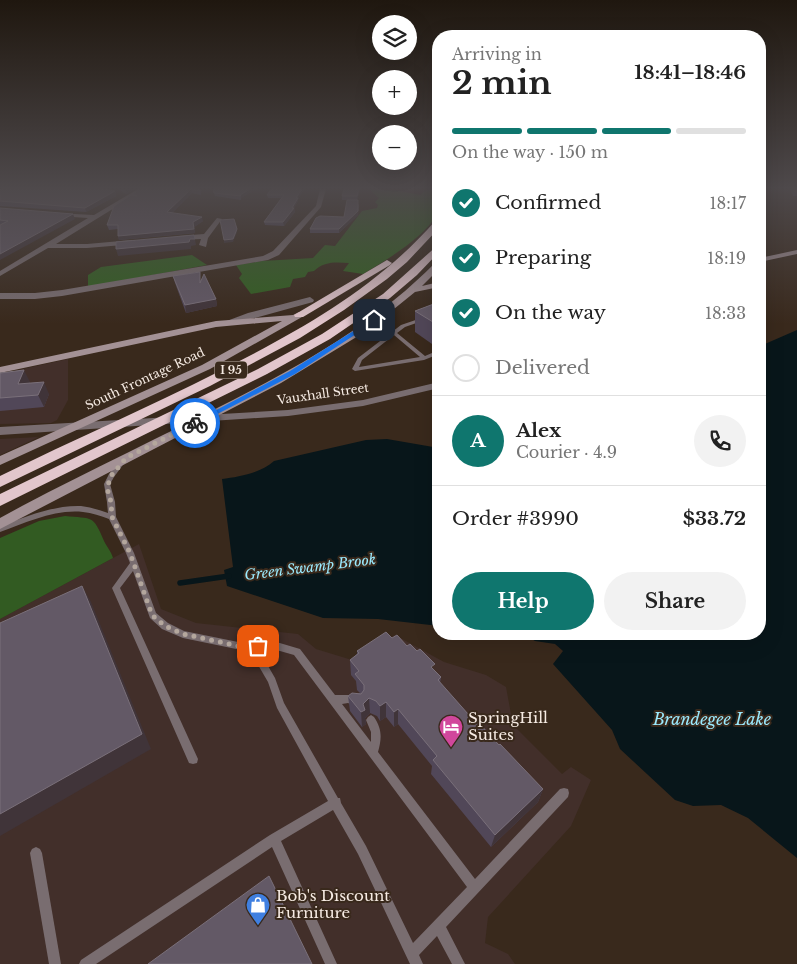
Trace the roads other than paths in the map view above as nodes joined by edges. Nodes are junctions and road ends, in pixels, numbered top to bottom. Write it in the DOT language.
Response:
graph roads {
  1 [pos="68,234"];
  2 [pos="293,234"];
  3 [pos="428,234"];
  4 [pos="206,236"];
  5 [pos="169,239"];
  6 [pos="142,241"];
  7 [pos="420,243"];
  8 [pos="47,246"];
  9 [pos="203,246"];
  10 [pos="797,252"];
  11 [pos="432,254"];
  12 [pos="766,259"];
  13 [pos="0,261"];
  14 [pos="19,263"];
  15 [pos="432,271"];
  16 [pos="0,274"];
  17 [pos="432,286"];
  18 [pos="409,293"];
  19 [pos="0,296"];
  20 [pos="310,300"];
  21 [pos="299,315"];
  22 [pos="432,316"];
  23 [pos="229,322"];
  24 [pos="394,333"];
  25 [pos="253,342"];
  26 [pos="432,355"];
  27 [pos="424,358"];
  28 [pos="0,370"];
  29 [pos="432,387"];
  30 [pos="0,431"];
  31 [pos="126,458"];
  32 [pos="0,461"];
  33 [pos="0,482"];
  34 [pos="0,500"];
  35 [pos="112,517"];
  36 [pos="0,524"];
  37 [pos="0,529"];
  38 [pos="134,564"];
  39 [pos="243,647"];
  40 [pos="333,700"];
  41 [pos="359,704"];
  42 [pos="371,720"];
  43 [pos="373,753"];
  44 [pos="193,759"];
  45 [pos="564,793"];
  46 [pos="336,802"];
  47 [pos="274,839"];
  48 [pos="36,853"];
  49 [pos="475,888"];
  50 [pos="439,926"];
  51 [pos="412,953"];
  52 [pos="54,964"];
  53 [pos="85,964"];
  54 [pos="331,964"];
  55 [pos="417,964"];
  56 [pos="459,964"];
  1 -- 8 [label="street"];
  2 -- 19 [label="street"];
  3 -- 7 [label="highway, I 95"];
  4 -- 5 [label="street"];
  4 -- 9 [label="street"];
  6 -- 8 [label="street"];
  7 -- 21 [label="highway"];
  7 -- 33 [label="highway, I 95"];
  8 -- 14 [label="street"];
  10 -- 12 [label="main road"];
  11 -- 34 [label="highway, I 95"];
  13 -- 14 [label="street"];
  14 -- 16 [label="street"];
  15 -- 18 [label="main road"];
  17 -- 18 [label="main road"];
  18 -- 31 [label="main road"];
  20 -- 23 [label="street"];
  21 -- 23 [label="main road"];
  21 -- 25 [label="main road, South Frontage Road"];
  22 -- 24 [label="lane"];
  23 -- 25 [label="main road"];
  23 -- 28 [label="main road"];
  24 -- 27 [label="lane"];
  24 -- 27 [label="lane"];
  25 -- 32 [label="main road, South Frontage Road"];
  26 -- 27 [label="lane"];
  29 -- 30 [label="street, Vauxhall Street"];
  31 -- 35 [label="lane"];
  31 -- 36 [label="main road"];
  35 -- 37 [label="lane"];
  35 -- 38 [label="lane"];
  38 -- 39 [label="lane"];
  38 -- 44 [label="lane"];
  39 -- 40 [label="lane"];
  39 -- 46 [label="lane"];
  40 -- 41 [label="lane"];
  40 -- 43 [label="lane"];
  42 -- 43 [label="lane"];
  43 -- 49 [label="lane"];
  45 -- 49 [label="lane"];
  46 -- 47 [label="lane"];
  46 -- 51 [label="lane"];
  47 -- 53 [label="lane"];
  47 -- 54 [label="lane"];
  48 -- 52 [label="lane"];
  49 -- 50 [label="lane"];
  50 -- 51 [label="lane"];
  50 -- 56 [label="lane"];
  51 -- 55 [label="lane"];
}
